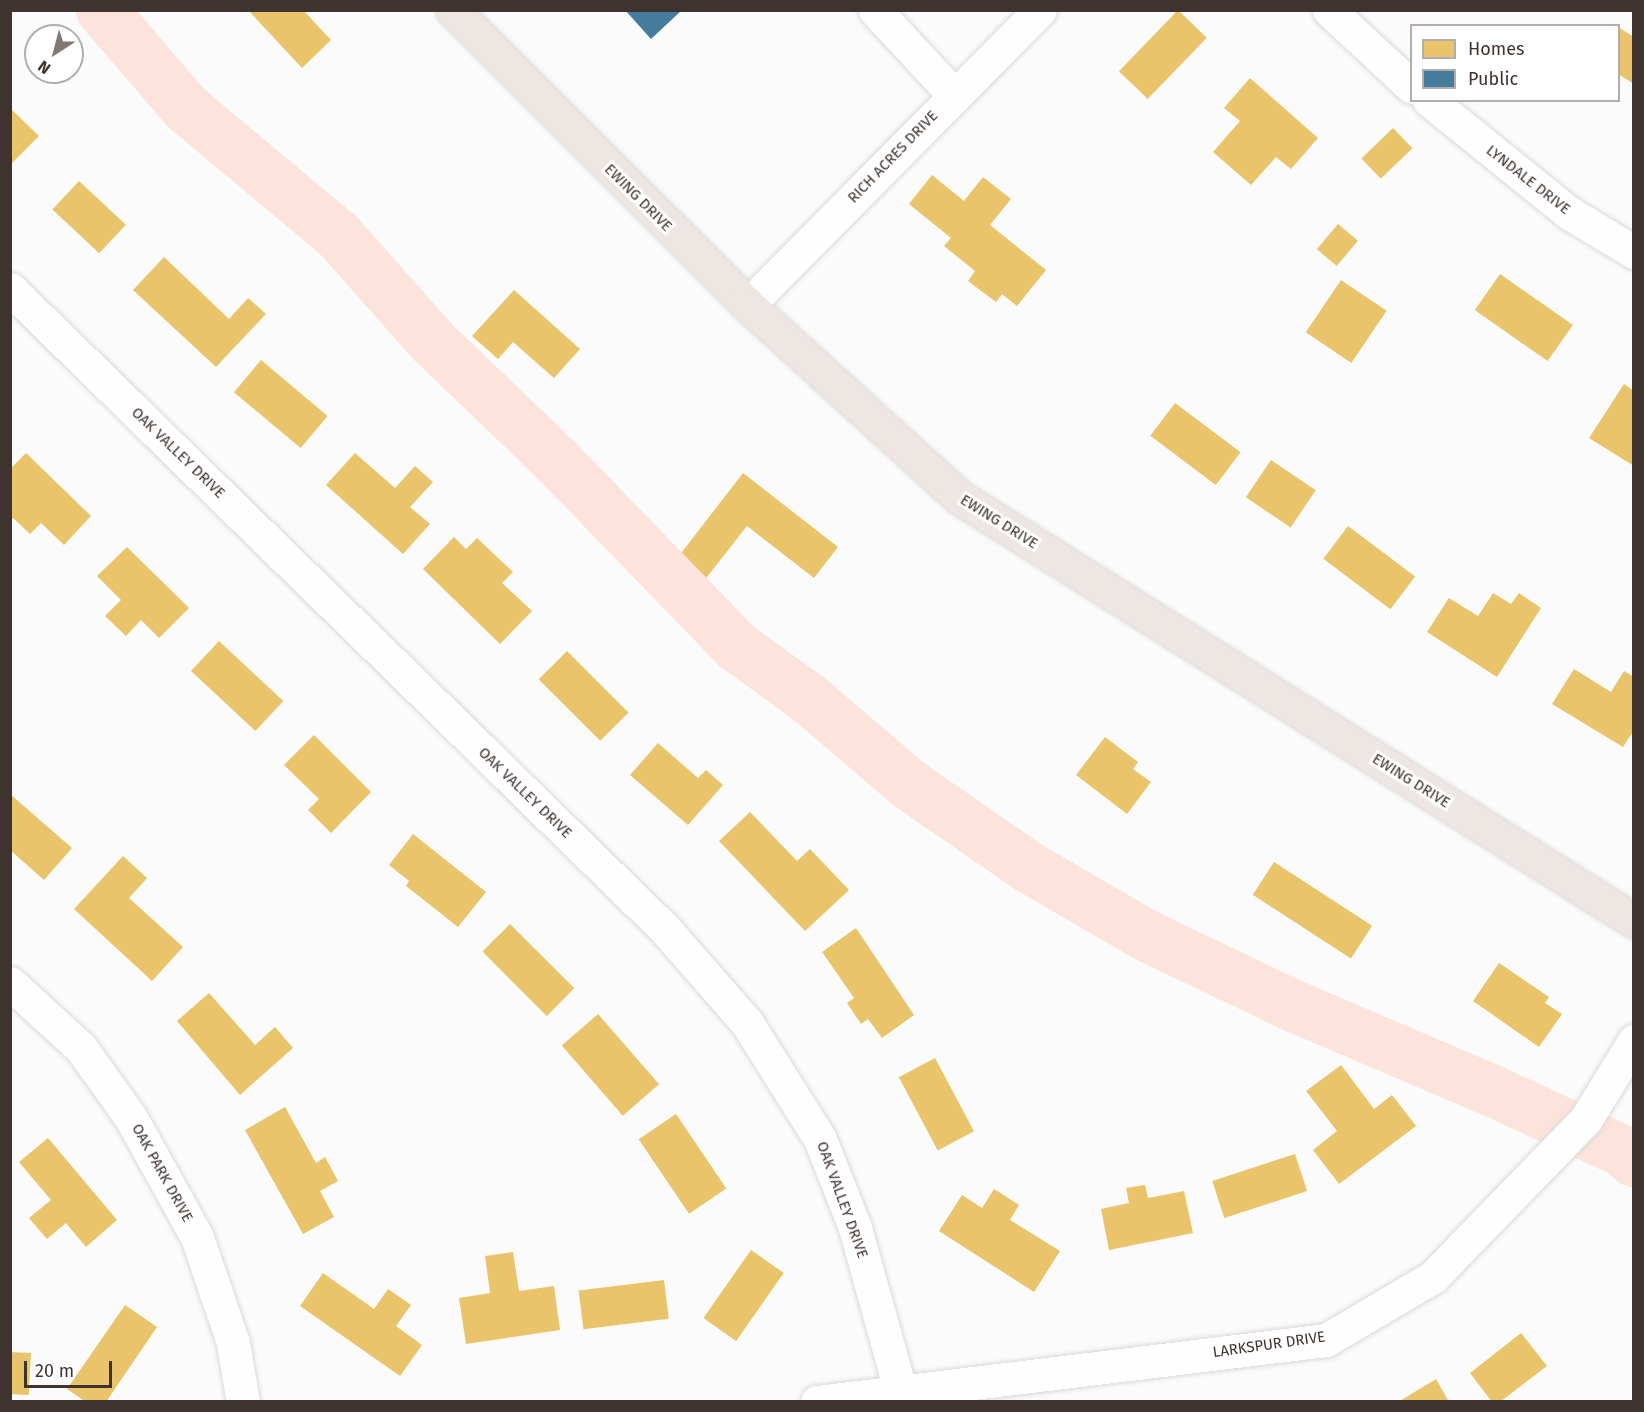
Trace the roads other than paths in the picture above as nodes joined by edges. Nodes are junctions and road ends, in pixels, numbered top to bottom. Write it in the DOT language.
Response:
graph roads {
  1 [pos="453,10"];
  2 [pos="875,10"];
  3 [pos="1040,10"];
  4 [pos="1329,10"];
  5 [pos="1410,85"];
  6 [pos="954,95"];
  7 [pos="1431,102"];
  8 [pos="1634,252"];
  9 [pos="10,289"];
  10 [pos="748,305"];
  11 [pos="1634,921"];
  12 [pos="10,983"];
  13 [pos="1634,1041"];
  14 [pos="900,1389"];
  15 [pos="243,1401"];
  16 [pos="817,1401"];
  1 -- 10 [label="main road, EWING DRIVE"];
  2 -- 6 [label="street"];
  3 -- 6 [label="street, RICH ACRES DRIVE"];
  4 -- 5 [label="street"];
  6 -- 10 [label="street, RICH ACRES DRIVE"];
  7 -- 8 [label="street, LYNDALE DRIVE"];
  9 -- 14 [label="street, OAK VALLEY DRIVE"];
  10 -- 11 [label="main road, EWING DRIVE"];
  12 -- 15 [label="street, OAK PARK DRIVE"];
  13 -- 14 [label="street, LARKSPUR DRIVE"];
  14 -- 16 [label="street, LARKSPUR DRIVE"];
}
